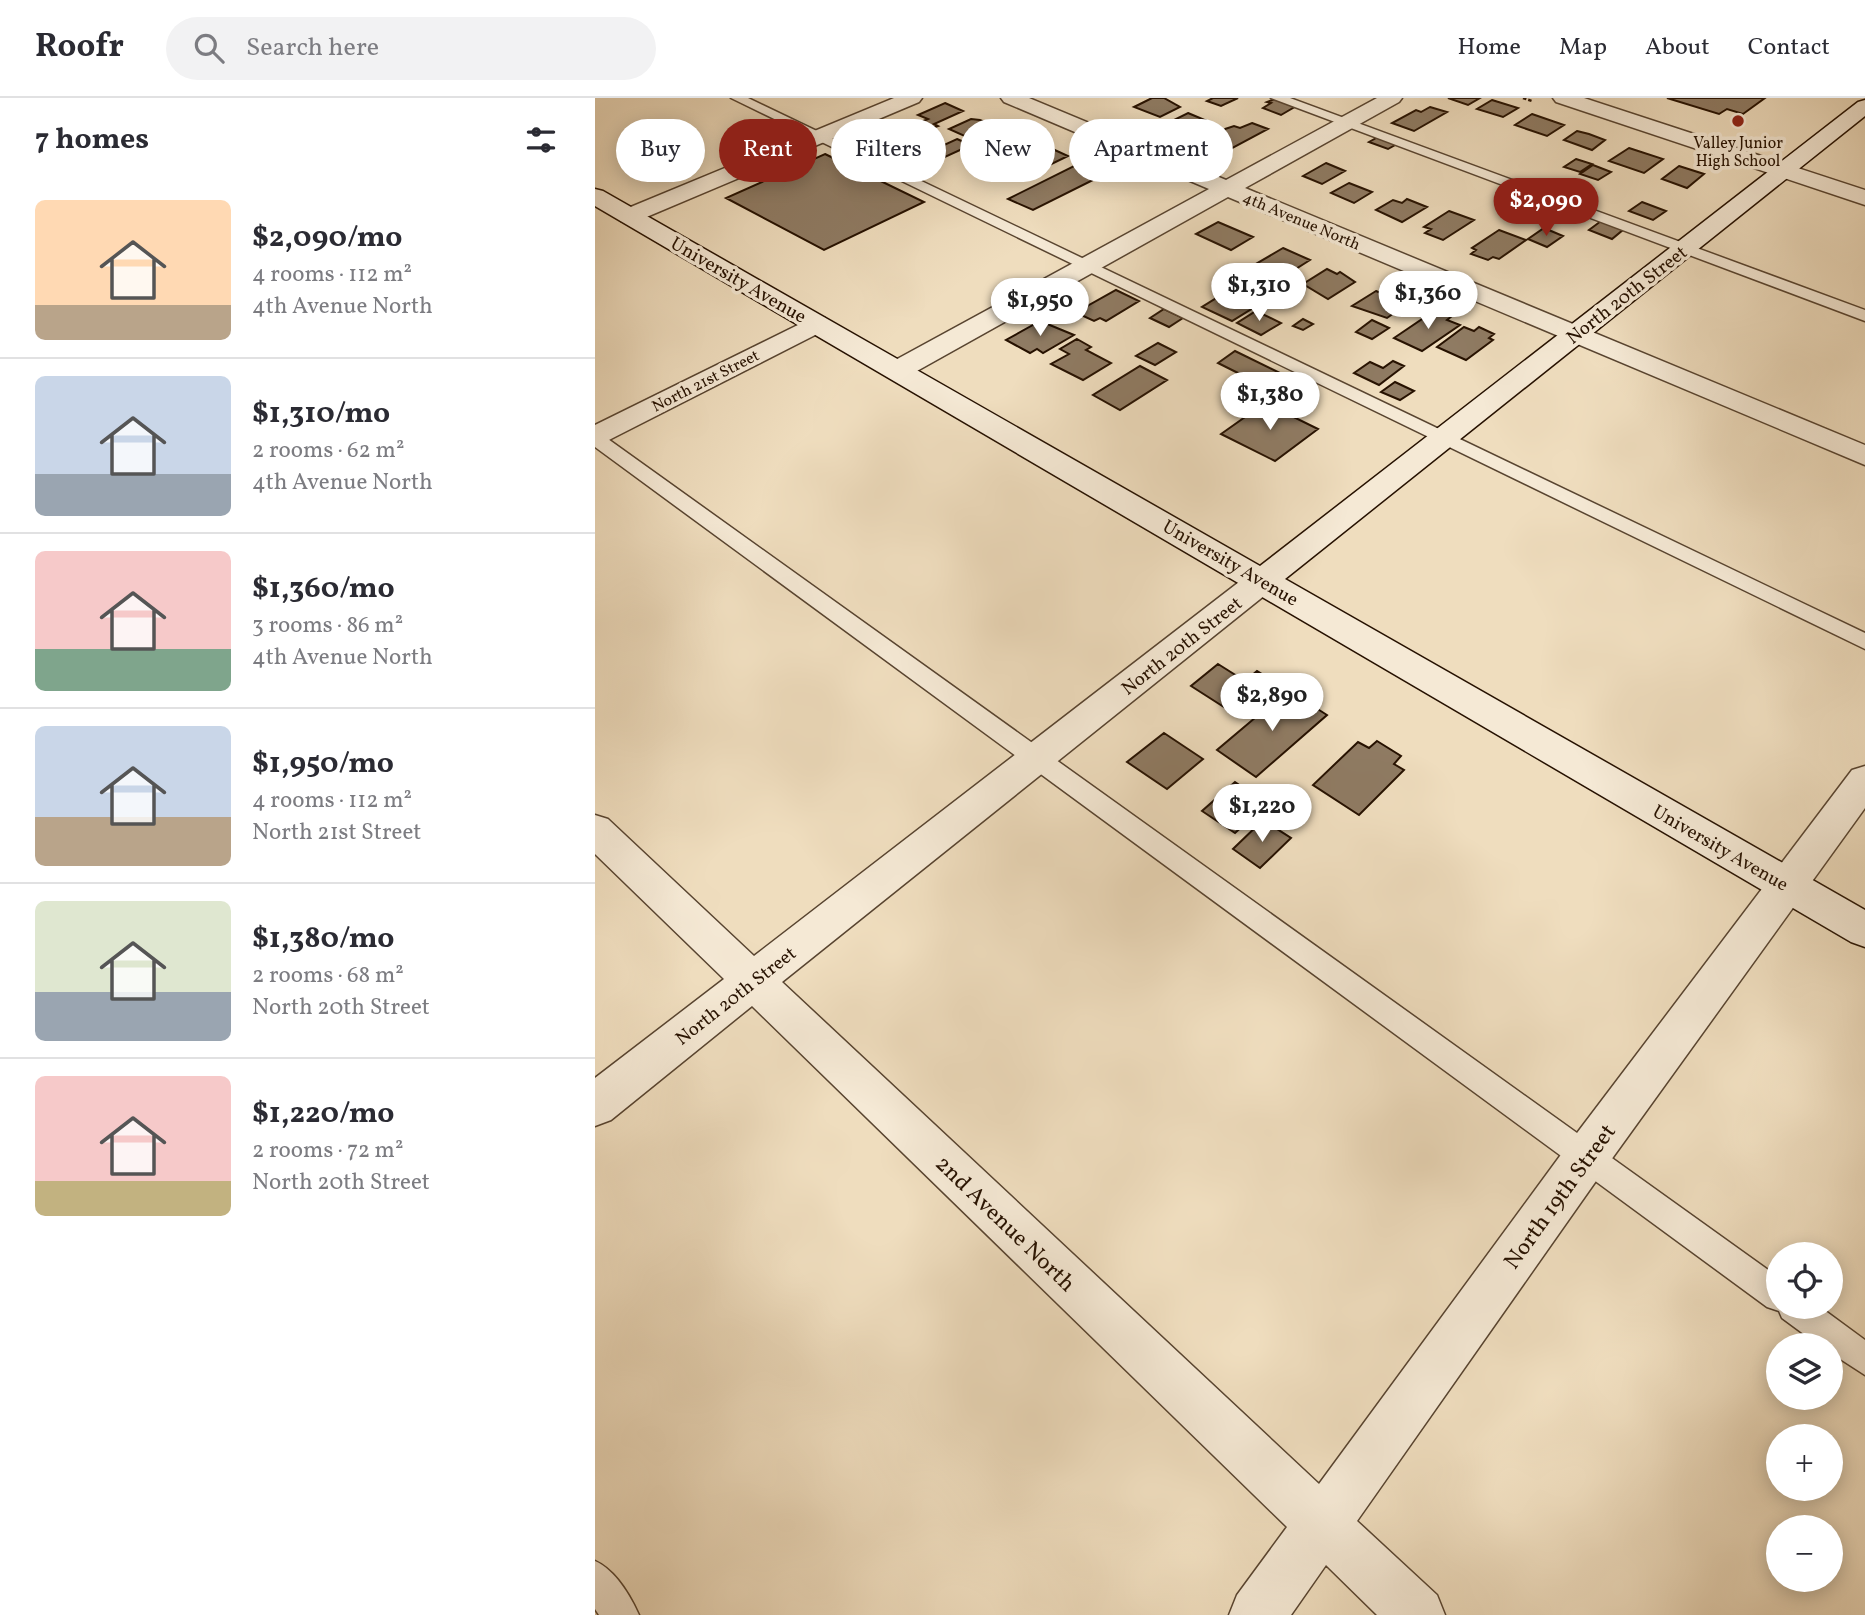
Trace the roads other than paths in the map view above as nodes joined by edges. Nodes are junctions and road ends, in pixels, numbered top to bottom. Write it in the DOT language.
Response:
graph roads {
  1 [pos="738,98"];
  2 [pos="912,98"];
  3 [pos="1011,98"];
  4 [pos="1278,98"];
  5 [pos="1392,98"];
  6 [pos="1563,98"];
  7 [pos="1865,106"];
  8 [pos="1346,124"];
  9 [pos="819,137"];
  10 [pos="1782,170"];
  11 [pos="1228,189"];
  12 [pos="595,196"];
  13 [pos="1865,198"];
  14 [pos="629,216"];
  15 [pos="1683,249"];
  16 [pos="1087,266"];
  17 [pos="1865,316"];
  18 [pos="816,324"];
  19 [pos="1576,334"];
  20 [pos="898,370"];
  21 [pos="595,437"];
  22 [pos="1443,438"];
  23 [pos="1865,456"];
  24 [pos="1263,580"];
  25 [pos="1865,642"];
  26 [pos="1036,758"];
  27 [pos="1865,780"];
  28 [pos="595,830"];
  29 [pos="1789,886"];
  30 [pos="1865,930"];
  31 [pos="753,981"];
  32 [pos="595,1105"];
  33 [pos="1587,1156"];
  34 [pos="1766,1287"];
  35 [pos="1810,1319"];
  36 [pos="1865,1359"];
  37 [pos="1322,1524"];
  38 [pos="595,1579"];
  39 [pos="621,1615"];
  40 [pos="1257,1615"];
  41 [pos="1417,1615"];
  1 -- 9 [label="lane"];
  2 -- 9 [label="street"];
  3 -- 11 [label="street, 4th Avenue North"];
  4 -- 8 [label="lane"];
  5 -- 8 [label="street"];
  6 -- 10 [label="street"];
  7 -- 10 [label="street, North 20th Street"];
  8 -- 11 [label="street"];
  8 -- 15 [label="lane"];
  9 -- 14 [label="street"];
  9 -- 16 [label="lane"];
  10 -- 13 [label="street"];
  10 -- 15 [label="street, North 20th Street"];
  11 -- 16 [label="street"];
  11 -- 19 [label="street, 4th Avenue North"];
  12 -- 14 [label="street, University Avenue"];
  14 -- 18 [label="street, University Avenue"];
  15 -- 17 [label="lane"];
  15 -- 19 [label="street, North 20th Street"];
  16 -- 20 [label="street"];
  16 -- 22 [label="lane"];
  18 -- 20 [label="street, University Avenue"];
  18 -- 21 [label="street, North 21st Street"];
  19 -- 22 [label="street, North 20th Street"];
  19 -- 23 [label="street, 4th Avenue North"];
  20 -- 24 [label="street, University Avenue"];
  21 -- 26 [label="lane"];
  22 -- 24 [label="street, North 20th Street"];
  22 -- 25 [label="lane"];
  24 -- 26 [label="street, North 20th Street"];
  24 -- 29 [label="street, University Avenue"];
  26 -- 31 [label="street, North 20th Street"];
  26 -- 33 [label="lane"];
  27 -- 29 [label="street, North 19th Street"];
  28 -- 31 [label="street, 2nd Avenue North"];
  29 -- 30 [label="street, University Avenue"];
  29 -- 33 [label="street, North 19th Street"];
  31 -- 32 [label="street, North 20th Street"];
  31 -- 37 [label="street, 2nd Avenue North"];
  33 -- 34 [label="lane"];
  33 -- 37 [label="street, North 19th Street"];
  35 -- 36 [label="lane"];
  37 -- 40 [label="street, North 19th Street"];
  37 -- 41 [label="street, 2nd Avenue North"];
  38 -- 39 [label="lane"];
}
